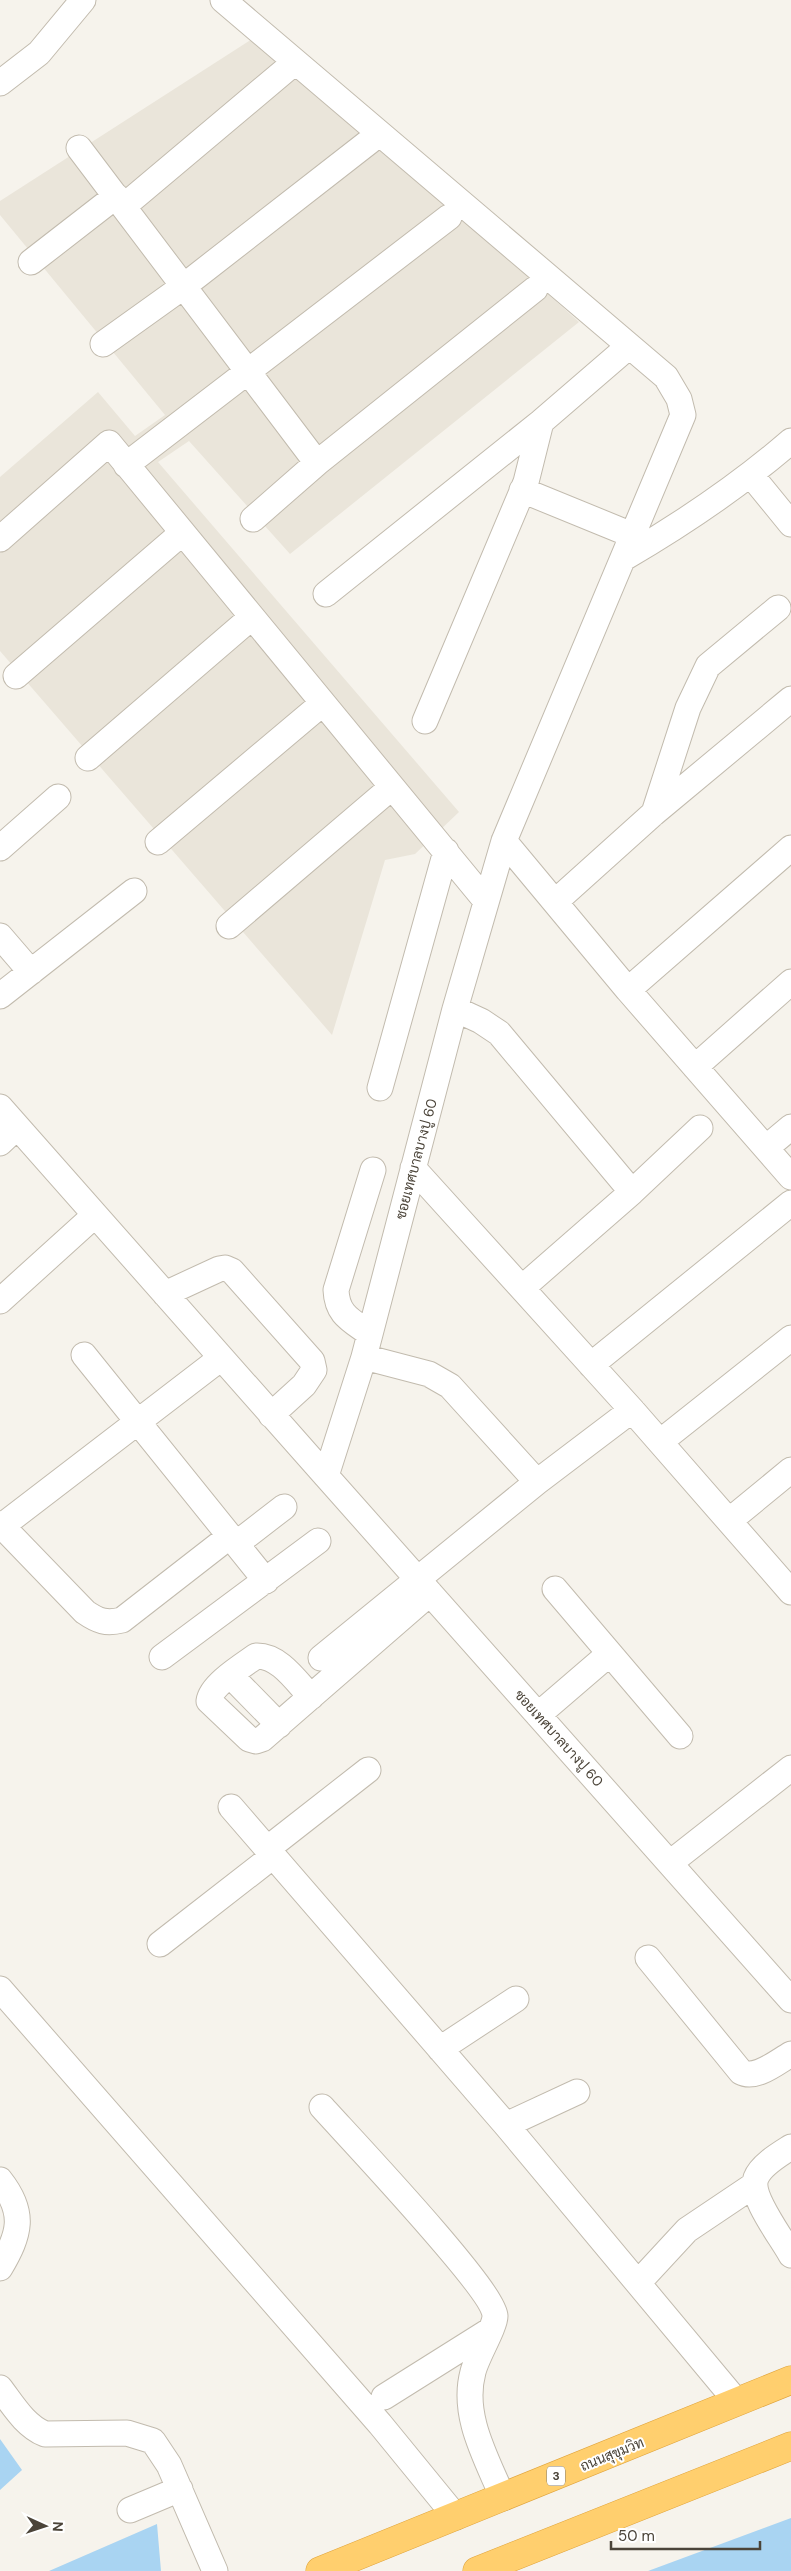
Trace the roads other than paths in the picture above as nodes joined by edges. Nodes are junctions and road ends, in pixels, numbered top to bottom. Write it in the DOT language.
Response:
graph roads {
  1 [pos="82,0"];
  2 [pos="223,0"];
  3 [pos="288,68"];
  4 [pos="0,83"];
  5 [pos="370,141"];
  6 [pos="79,148"];
  7 [pos="120,201"];
  8 [pos="449,217"];
  9 [pos="31,262"];
  10 [pos="184,286"];
  11 [pos="535,289"];
  12 [pos="103,344"];
  13 [pos="628,347"];
  14 [pos="249,371"];
  15 [pos="541,422"];
  16 [pos="791,441"];
  17 [pos="317,463"];
  18 [pos="126,465"];
  19 [pos="751,475"];
  20 [pos="522,490"];
  21 [pos="254,518"];
  22 [pos="791,524"];
  23 [pos="182,533"];
  24 [pos="0,539"];
  25 [pos="628,546"];
  26 [pos="326,594"];
  27 [pos="778,608"];
  28 [pos="252,617"];
  29 [pos="16,676"];
  30 [pos="791,699"];
  31 [pos="323,702"];
  32 [pos="425,721"];
  33 [pos="88,758"];
  34 [pos="392,786"];
  35 [pos="58,797"];
  36 [pos="654,812"];
  37 [pos="504,841"];
  38 [pos="158,842"];
  39 [pos="0,848"];
  40 [pos="791,848"];
  41 [pos="446,851"];
  42 [pos="134,891"];
  43 [pos="486,901"];
  44 [pos="554,902"];
  45 [pos="228,926"];
  46 [pos="0,936"];
  47 [pos="31,972"];
  48 [pos="791,982"];
  49 [pos="628,990"];
  50 [pos="0,996"];
  51 [pos="455,1009"];
  52 [pos="695,1067"];
  53 [pos="380,1088"];
  54 [pos="0,1107"];
  55 [pos="791,1127"];
  56 [pos="700,1128"];
  57 [pos="9,1135"];
  58 [pos="766,1148"];
  59 [pos="413,1168"];
  60 [pos="372,1170"];
  61 [pos="791,1177"];
  62 [pos="632,1192"];
  63 [pos="791,1203"];
  64 [pos="95,1215"];
  65 [pos="522,1288"];
  66 [pos="164,1294"];
  67 [pos="0,1301"];
  68 [pos="791,1338"];
  69 [pos="367,1346"];
  70 [pos="84,1355"];
  71 [pos="221,1358"];
  72 [pos="591,1365"];
  73 [pos="632,1410"];
  74 [pos="271,1415"];
  75 [pos="139,1422"];
  76 [pos="660,1442"];
  77 [pos="791,1470"];
  78 [pos="326,1476"];
  79 [pos="537,1482"];
  80 [pos="284,1507"];
  81 [pos="729,1521"];
  82 [pos="1,1525"];
  83 [pos="233,1540"];
  84 [pos="318,1542"];
  85 [pos="266,1581"];
  86 [pos="423,1586"];
  87 [pos="555,1589"];
  88 [pos="791,1592"];
  89 [pos="609,1654"];
  90 [pos="162,1657"];
  91 [pos="321,1658"];
  92 [pos="231,1676"];
  93 [pos="311,1697"];
  94 [pos="538,1715"];
  95 [pos="279,1725"];
  96 [pos="680,1736"];
  97 [pos="791,1768"];
  98 [pos="368,1770"];
  99 [pos="231,1807"];
  100 [pos="270,1852"];
  101 [pos="670,1863"];
  102 [pos="160,1944"];
  103 [pos="648,1958"];
  104 [pos="0,1989"];
  105 [pos="516,2000"];
  106 [pos="791,2000"];
  107 [pos="440,2049"];
  108 [pos="791,2054"];
  109 [pos="576,2092"];
  110 [pos="322,2107"];
  111 [pos="506,2125"];
  112 [pos="791,2147"];
  113 [pos="0,2180"];
  114 [pos="754,2185"];
  115 [pos="791,2255"];
  116 [pos="0,2268"];
  117 [pos="638,2283"];
  118 [pos="489,2331"];
  119 [pos="791,2380"];
  120 [pos="0,2388"];
  121 [pos="384,2397"];
  122 [pos="737,2402"];
  123 [pos="791,2446"];
  124 [pos="180,2489"];
  125 [pos="503,2498"];
  126 [pos="130,2510"];
  127 [pos="456,2517"];
  128 [pos="492,2568"];
  129 [pos="215,2571"];
  130 [pos="320,2571"];
  1 -- 4 [label="street"];
  2 -- 13 [label="street, ซอยเทศบาลบางปู 60"];
  3 -- 7 [label="street"];
  5 -- 10 [label="street"];
  6 -- 7 [label="street"];
  7 -- 9 [label="street"];
  7 -- 10 [label="street"];
  8 -- 14 [label="street"];
  10 -- 12 [label="street"];
  10 -- 14 [label="street"];
  11 -- 17 [label="street"];
  13 -- 15 [label="street"];
  13 -- 25 [label="street, ซอยเทศบาลบางปู 60"];
  14 -- 17 [label="street"];
  14 -- 18 [label="street"];
  15 -- 20 [label="street"];
  15 -- 26 [label="street"];
  16 -- 19 [label="street"];
  17 -- 21 [label="street"];
  18 -- 23 [label="street"];
  18 -- 24 [label="street"];
  19 -- 22 [label="street"];
  19 -- 25 [label="street"];
  20 -- 25 [label="street"];
  20 -- 32 [label="street"];
  23 -- 28 [label="street"];
  23 -- 29 [label="street"];
  25 -- 37 [label="street, ซอยเทศบาลบางปู 60"];
  27 -- 36 [label="street"];
  28 -- 31 [label="street"];
  28 -- 33 [label="street"];
  30 -- 36 [label="street"];
  31 -- 34 [label="street"];
  31 -- 38 [label="street"];
  34 -- 41 [label="street"];
  34 -- 45 [label="street"];
  35 -- 39 [label="street"];
  36 -- 44 [label="street"];
  37 -- 43 [label="street, ซอยเทศบาลบางปู 60"];
  37 -- 44 [label="street"];
  40 -- 49 [label="street"];
  41 -- 43 [label="street"];
  41 -- 53 [label="street"];
  42 -- 47 [label="street"];
  43 -- 51 [label="street, ซอยเทศบาลบางปู 60"];
  44 -- 49 [label="street"];
  46 -- 47 [label="street"];
  47 -- 50 [label="street"];
  48 -- 52 [label="street"];
  49 -- 52 [label="street"];
  51 -- 59 [label="street, ซอยเทศบาลบางปู 60"];
  51 -- 62 [label="street"];
  52 -- 58 [label="street"];
  54 -- 57 [label="street, ซอยเทศบาลบางปู 60"];
  55 -- 58 [label="street"];
  56 -- 62 [label="street"];
  57 -- 64 [label="street, ซอยเทศบาลบางปู 60"];
  58 -- 61 [label="street"];
  59 -- 65 [label="street"];
  59 -- 69 [label="street, ซอยเทศบาลบางปู 60"];
  60 -- 69 [label="street"];
  62 -- 65 [label="street"];
  63 -- 72 [label="street"];
  64 -- 66 [label="street, ซอยเทศบาลบางปู 60"];
  64 -- 67 [label="street"];
  65 -- 72 [label="street"];
  66 -- 71 [label="street, ซอยเทศบาลบางปู 60"];
  66 -- 74 [label="street"];
  68 -- 76 [label="street"];
  69 -- 78 [label="street, ซอยเทศบาลบางปู 60"];
  69 -- 79 [label="street"];
  70 -- 75 [label="street"];
  71 -- 74 [label="street, ซอยเทศบาลบางปู 60"];
  71 -- 75 [label="street"];
  72 -- 73 [label="street"];
  73 -- 76 [label="street"];
  73 -- 79 [label="street"];
  74 -- 78 [label="street, ซอยเทศบาลบางปู 60"];
  75 -- 82 [label="street"];
  75 -- 83 [label="street"];
  76 -- 81 [label="street"];
  77 -- 81 [label="street"];
  78 -- 86 [label="street, ซอยเทศบาลบางปู 60"];
  79 -- 86 [label="street"];
  80 -- 83 [label="street"];
  81 -- 88 [label="street"];
  82 -- 83 [label="street"];
  83 -- 85 [label="street"];
  84 -- 85 [label="street"];
  85 -- 90 [label="street"];
  86 -- 91 [label="street"];
  86 -- 93 [label="street"];
  86 -- 94 [label="street, ซอยเทศบาลบางปู 60"];
  87 -- 89 [label="street"];
  89 -- 94 [label="street"];
  89 -- 96 [label="street"];
  92 -- 93 [label="street"];
  92 -- 95 [label="street"];
  92 -- 95 [label="street"];
  93 -- 95 [label="street"];
  94 -- 101 [label="street, ซอยเทศบาลบางปู 60"];
  97 -- 101 [label="street"];
  98 -- 100 [label="street"];
  99 -- 100 [label="street"];
  100 -- 102 [label="street"];
  100 -- 107 [label="street"];
  101 -- 106 [label="street, ซอยเทศบาลบางปู 60"];
  103 -- 108 [label="street"];
  104 -- 127 [label="street"];
  105 -- 107 [label="street"];
  107 -- 111 [label="street"];
  109 -- 111 [label="street"];
  110 -- 118 [label="street"];
  111 -- 117 [label="street"];
  112 -- 114 [label="street"];
  113 -- 116 [label="street"];
  114 -- 115 [label="street"];
  114 -- 117 [label="street"];
  117 -- 122 [label="street"];
  118 -- 121 [label="street"];
  118 -- 125 [label="street"];
  119 -- 122 [label="highway, ถนนสุขุมวิท / 3"];
  120 -- 124 [label="street"];
  122 -- 125 [label="highway, ถนนสุขุมวิท / 3"];
  123 -- 128 [label="highway"];
  124 -- 126 [label="street"];
  124 -- 129 [label="street"];
  125 -- 127 [label="highway, ถนนสุขุมวิท / 3"];
  127 -- 130 [label="highway, ถนนสุขุมวิท / 3"];
}
